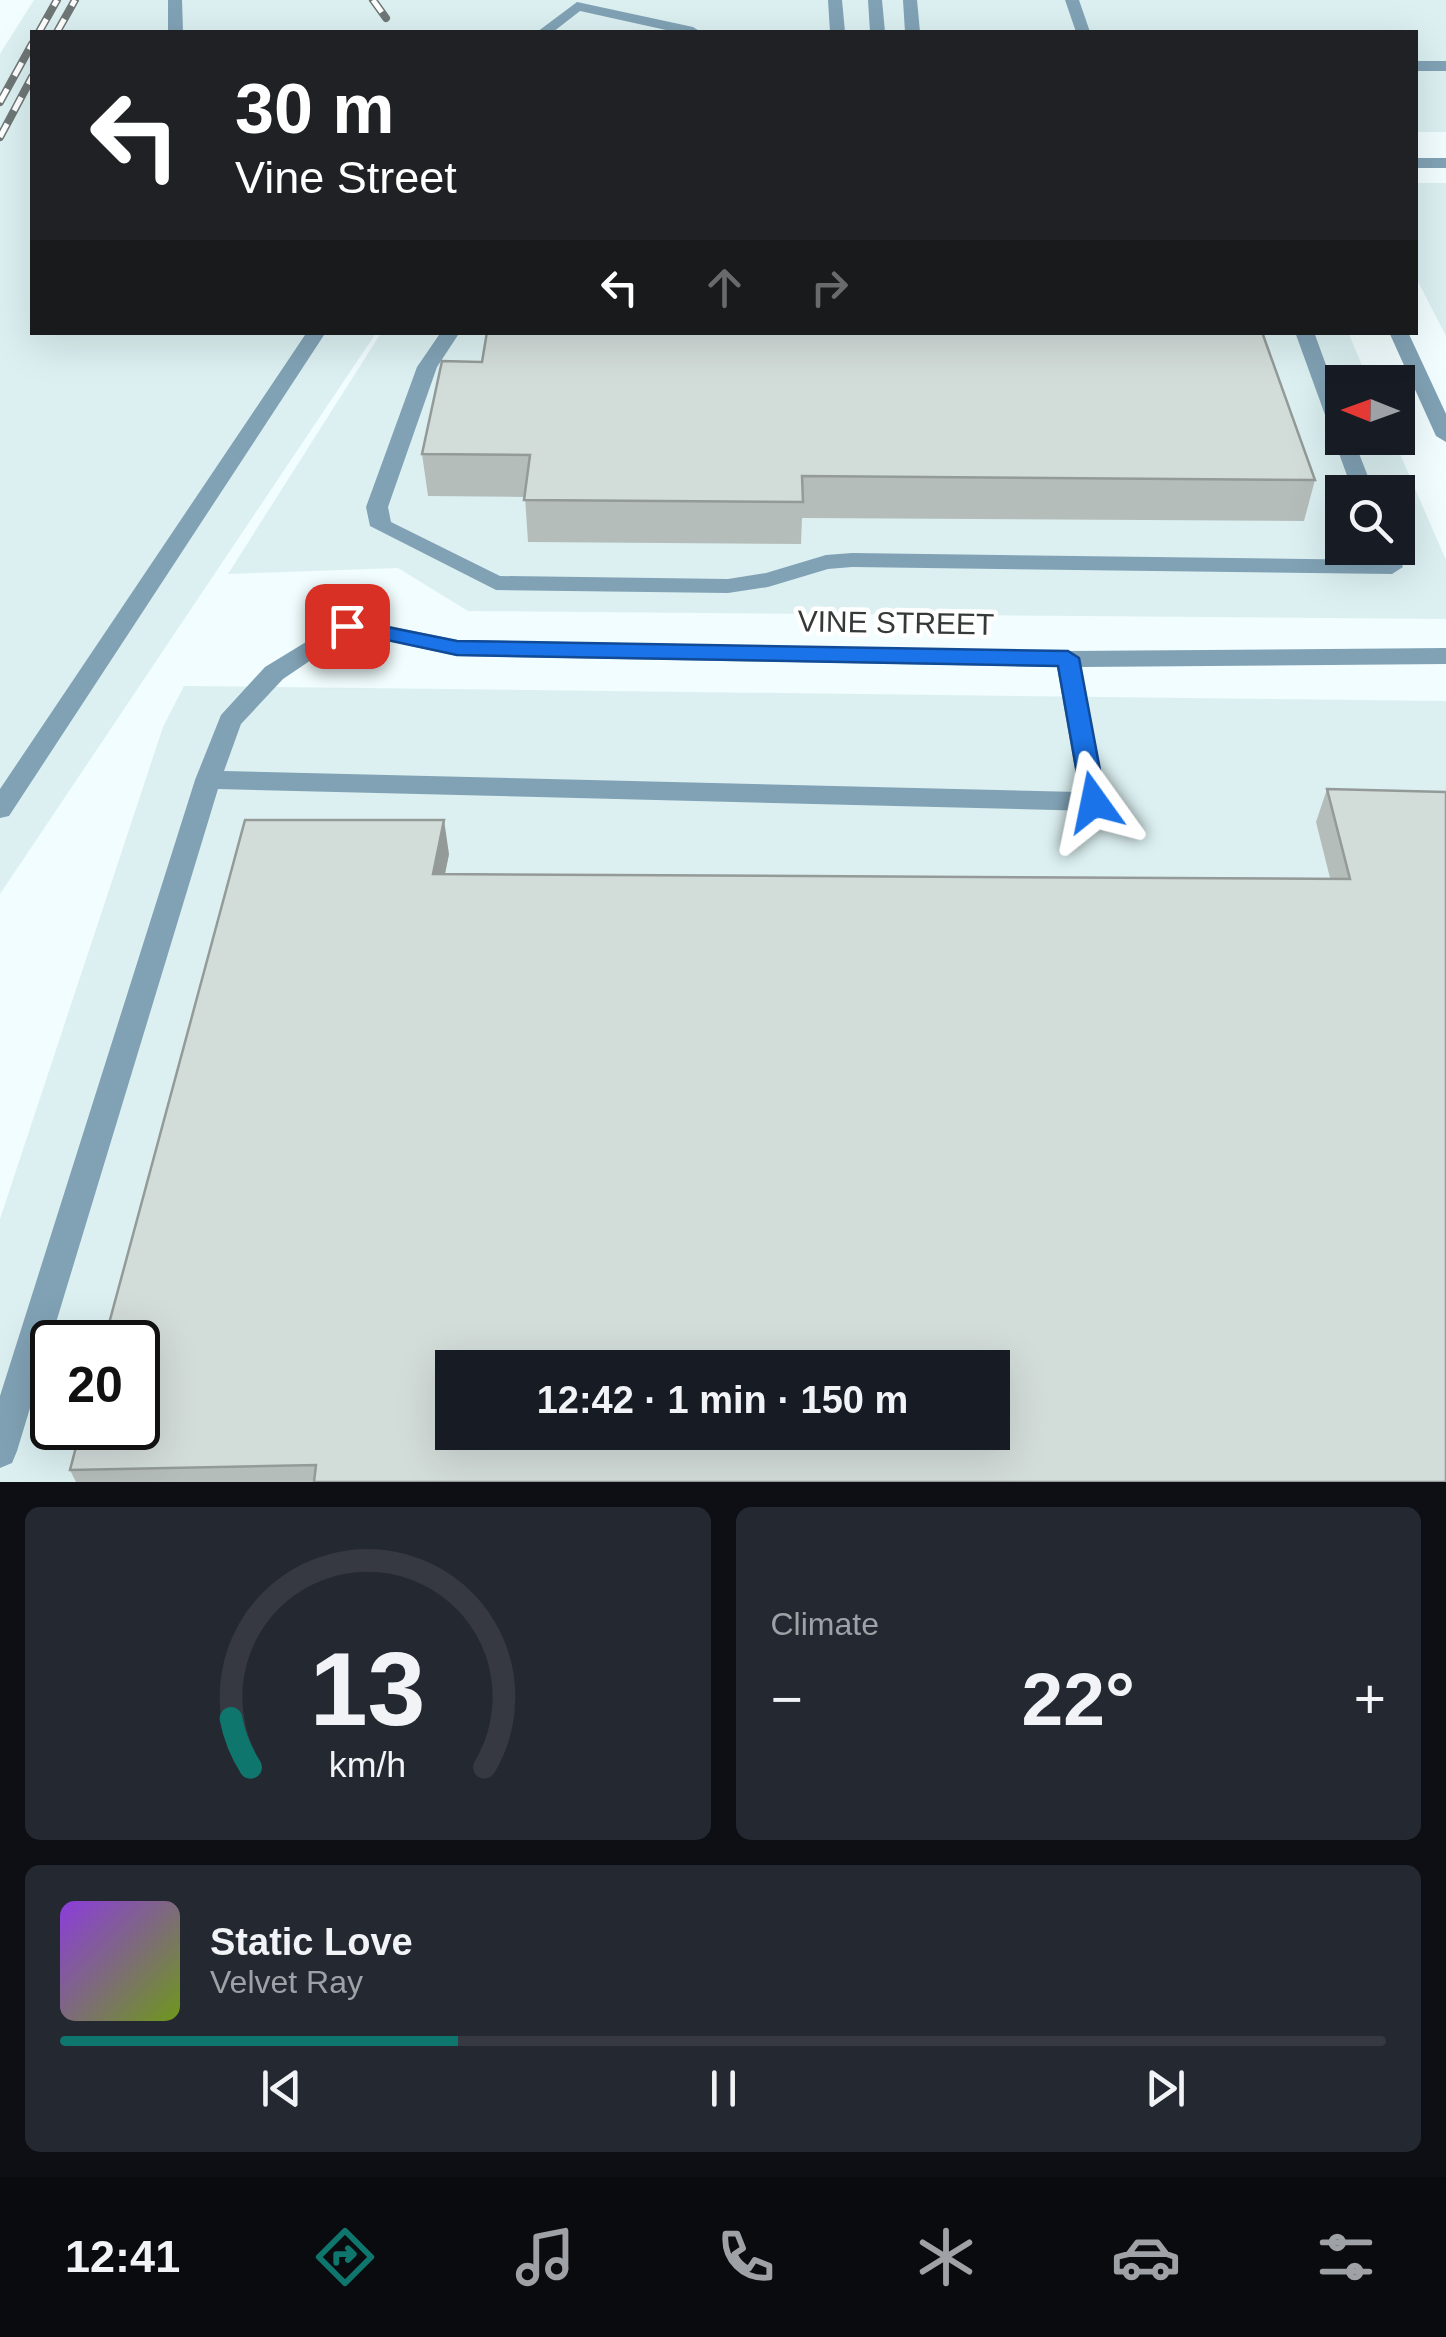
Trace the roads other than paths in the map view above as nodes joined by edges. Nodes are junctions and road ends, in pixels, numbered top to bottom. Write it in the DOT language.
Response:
graph roads {
  1 [pos="175,0"];
  2 [pos="835,0"];
  3 [pos="875,0"];
  4 [pos="910,0"];
  5 [pos="1072,0"];
  6 [pos="176,30"];
  7 [pos="547,30"];
  8 [pos="685,30"];
  9 [pos="838,30"];
  10 [pos="878,30"];
  11 [pos="913,30"];
  12 [pos="1081,30"];
  13 [pos="1418,66"];
  14 [pos="1446,66"];
  15 [pos="1418,163"];
  16 [pos="1446,163"];
  17 [pos="315,335"];
  18 [pos="449,335"];
  19 [pos="1305,335"];
  20 [pos="1399,335"];
  21 [pos="1325,388"];
  22 [pos="1446,436"];
  23 [pos="1391,565"];
  24 [pos="1446,656"];
  25 [pos="1068,658"];
  26 [pos="208,780"];
  27 [pos="0,809"];
  28 [pos="0,1451"];
  1 -- 6 [label="street"];
  2 -- 9 [label="street"];
  3 -- 10 [label="street"];
  4 -- 11 [label="street"];
  5 -- 12 [label="street"];
  7 -- 8 [label="street"];
  13 -- 14 [label="street"];
  15 -- 16 [label="street"];
  17 -- 27 [label="street"];
  18 -- 23 [label="street"];
  19 -- 21 [label="street"];
  20 -- 22 [label="street"];
  24 -- 25 [label="street, VINE STREET"];
  25 -- 26 [label="street, VINE STREET"];
  25 -- 26 [label="street"];
  26 -- 28 [label="street"];
}
